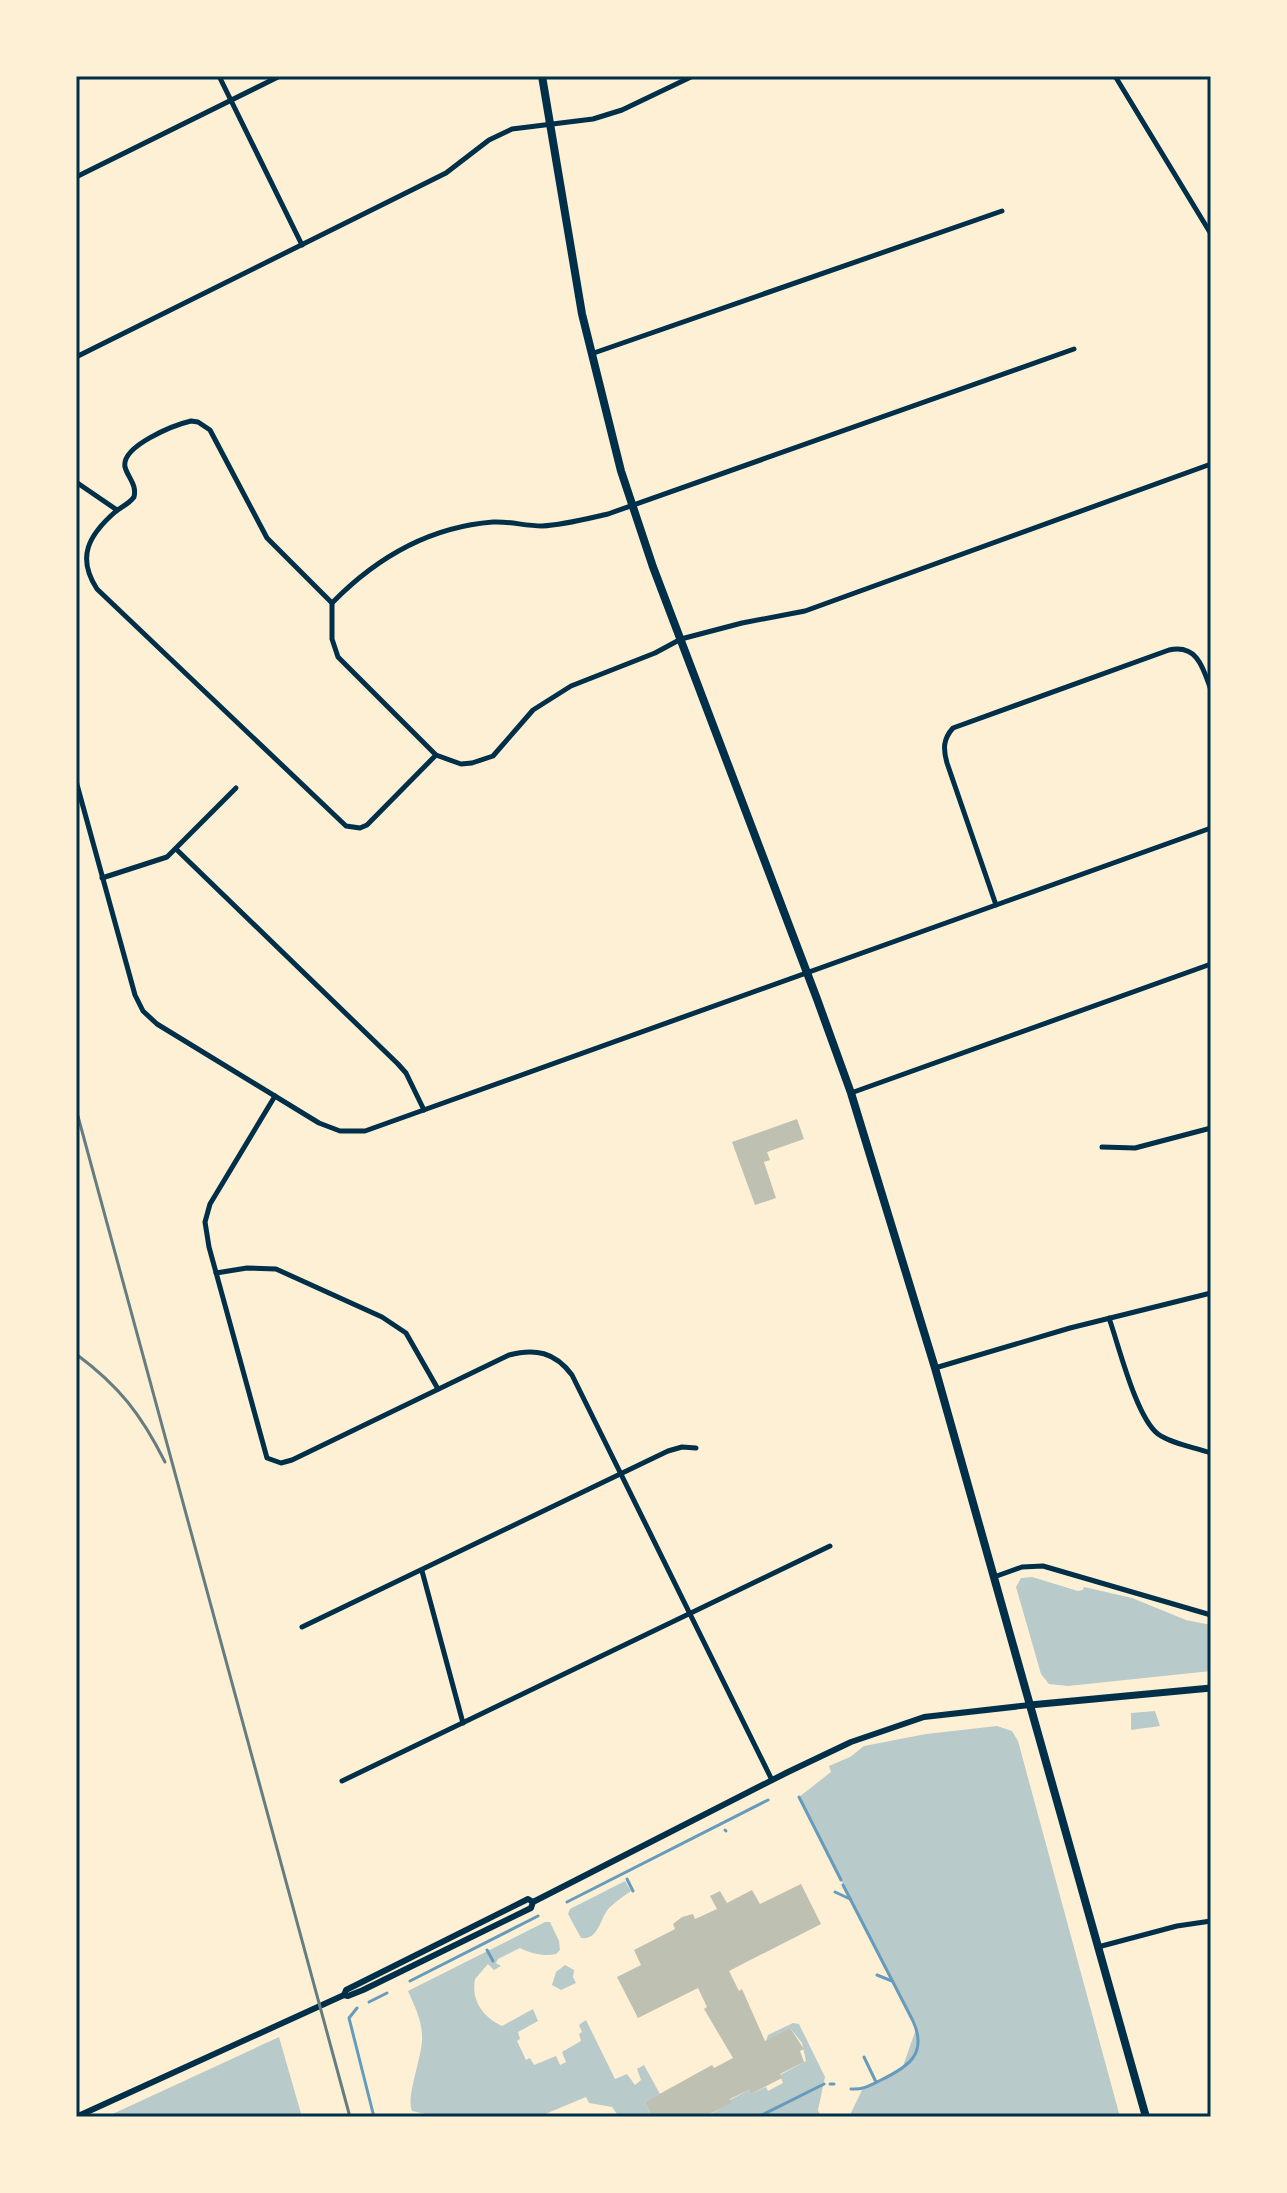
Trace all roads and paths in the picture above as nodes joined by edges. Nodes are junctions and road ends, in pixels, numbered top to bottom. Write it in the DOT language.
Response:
graph roads {
  1 [pos="219,76"];
  2 [pos="280,76"];
  3 [pos="542,76"];
  4 [pos="693,76"];
  5 [pos="1115,76"];
  6 [pos="231,100"];
  7 [pos="550,125"];
  8 [pos="76,177"];
  9 [pos="1002,211"];
  10 [pos="1211,234"];
  11 [pos="302,245"];
  12 [pos="1074,349"];
  13 [pos="591,354"];
  14 [pos="76,357"];
  15 [pos="1211,464"];
  16 [pos="76,482"];
  17 [pos="633,507"];
  18 [pos="117,510"];
  19 [pos="332,603"];
  20 [pos="681,639"];
  21 [pos="1211,690"];
  22 [pos="436,755"];
  23 [pos="76,781"];
  24 [pos="236,788"];
  25 [pos="1211,828"];
  26 [pos="176,849"];
  27 [pos="102,878"];
  28 [pos="996,905"];
  29 [pos="1211,964"];
  30 [pos="807,974"];
  31 [pos="851,1093"];
  32 [pos="275,1096"];
  33 [pos="424,1110"];
  34 [pos="1211,1128"];
  35 [pos="1102,1147"];
  36 [pos="216,1273"];
  37 [pos="1211,1293"];
  38 [pos="1109,1318"];
  39 [pos="935,1368"];
  40 [pos="438,1389"];
  41 [pos="696,1448"];
  42 [pos="1211,1453"];
  43 [pos="621,1473"];
  44 [pos="830,1546"];
  45 [pos="422,1571"];
  46 [pos="994,1577"];
  47 [pos="691,1613"];
  48 [pos="1211,1615"];
  49 [pos="302,1627"];
  50 [pos="1211,1688"];
  51 [pos="1030,1705"];
  52 [pos="463,1723"];
  53 [pos="772,1780"];
  54 [pos="342,1781"];
  55 [pos="1211,1921"];
  56 [pos="1098,1947"];
  57 [pos="76,2117"];
  58 [pos="1146,2117"];
  1 -- 6 [label="street"];
  2 -- 6 [label="street"];
  3 -- 7 [label="highway"];
  4 -- 7 [label="street"];
  5 -- 10 [label="street"];
  6 -- 8 [label="street"];
  6 -- 11 [label="street"];
  7 -- 11 [label="street"];
  7 -- 13 [label="highway"];
  9 -- 13 [label="street"];
  11 -- 14 [label="street"];
  12 -- 17 [label="street"];
  13 -- 17 [label="highway"];
  15 -- 20 [label="street"];
  16 -- 18 [label="street"];
  17 -- 19 [label="street"];
  17 -- 20 [label="highway"];
  18 -- 19 [label="street"];
  18 -- 22 [label="street"];
  19 -- 22 [label="street"];
  20 -- 22 [label="street"];
  20 -- 30 [label="highway"];
  21 -- 28 [label="street"];
  23 -- 27 [label="street"];
  24 -- 26 [label="street"];
  25 -- 28 [label="street"];
  26 -- 27 [label="street"];
  26 -- 33 [label="street"];
  27 -- 32 [label="street"];
  28 -- 30 [label="street"];
  29 -- 31 [label="street"];
  30 -- 31 [label="highway"];
  30 -- 33 [label="street"];
  31 -- 39 [label="highway"];
  32 -- 33 [label="street"];
  32 -- 36 [label="street"];
  34 -- 35 [label="street"];
  36 -- 40 [label="street"];
  36 -- 40 [label="street"];
  37 -- 38 [label="street"];
  38 -- 39 [label="street"];
  38 -- 42 [label="street"];
  39 -- 46 [label="highway"];
  40 -- 43 [label="street"];
  41 -- 43 [label="street"];
  43 -- 45 [label="street"];
  43 -- 47 [label="street"];
  44 -- 47 [label="street"];
  45 -- 49 [label="street"];
  45 -- 52 [label="street"];
  46 -- 48 [label="street"];
  46 -- 51 [label="highway"];
  47 -- 52 [label="street"];
  47 -- 53 [label="street"];
  50 -- 51 [label="main road"];
  51 -- 53 [label="street"];
  51 -- 56 [label="highway"];
  52 -- 54 [label="street"];
  53 -- 57 [label="street"];
  55 -- 56 [label="street"];
  56 -- 58 [label="highway"];
}
